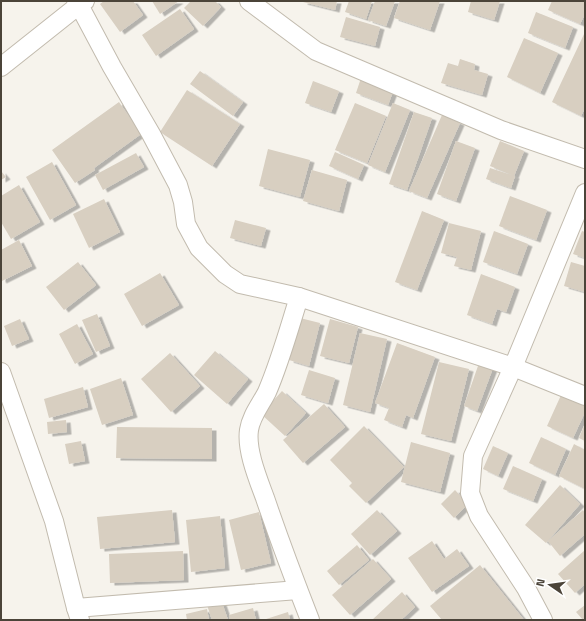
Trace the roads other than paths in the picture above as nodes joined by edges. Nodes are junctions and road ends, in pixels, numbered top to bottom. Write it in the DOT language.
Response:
graph roads {
  1 [pos="249,1"];
  2 [pos="80,2"];
  3 [pos="1,67"];
  4 [pos="585,159"];
  5 [pos="585,193"];
  6 [pos="299,297"];
  7 [pos="513,367"];
  8 [pos="1,372"];
  9 [pos="585,396"];
  10 [pos="298,590"];
  11 [pos="78,614"];
  12 [pos="310,620"];
  13 [pos="543,620"];
  1 -- 4 [label="street"];
  2 -- 3 [label="street"];
  2 -- 6 [label="street"];
  5 -- 7 [label="street"];
  6 -- 7 [label="street"];
  6 -- 10 [label="street"];
  7 -- 9 [label="street"];
  7 -- 13 [label="street"];
  8 -- 11 [label="street"];
  10 -- 11 [label="street"];
  10 -- 12 [label="street"];
}
